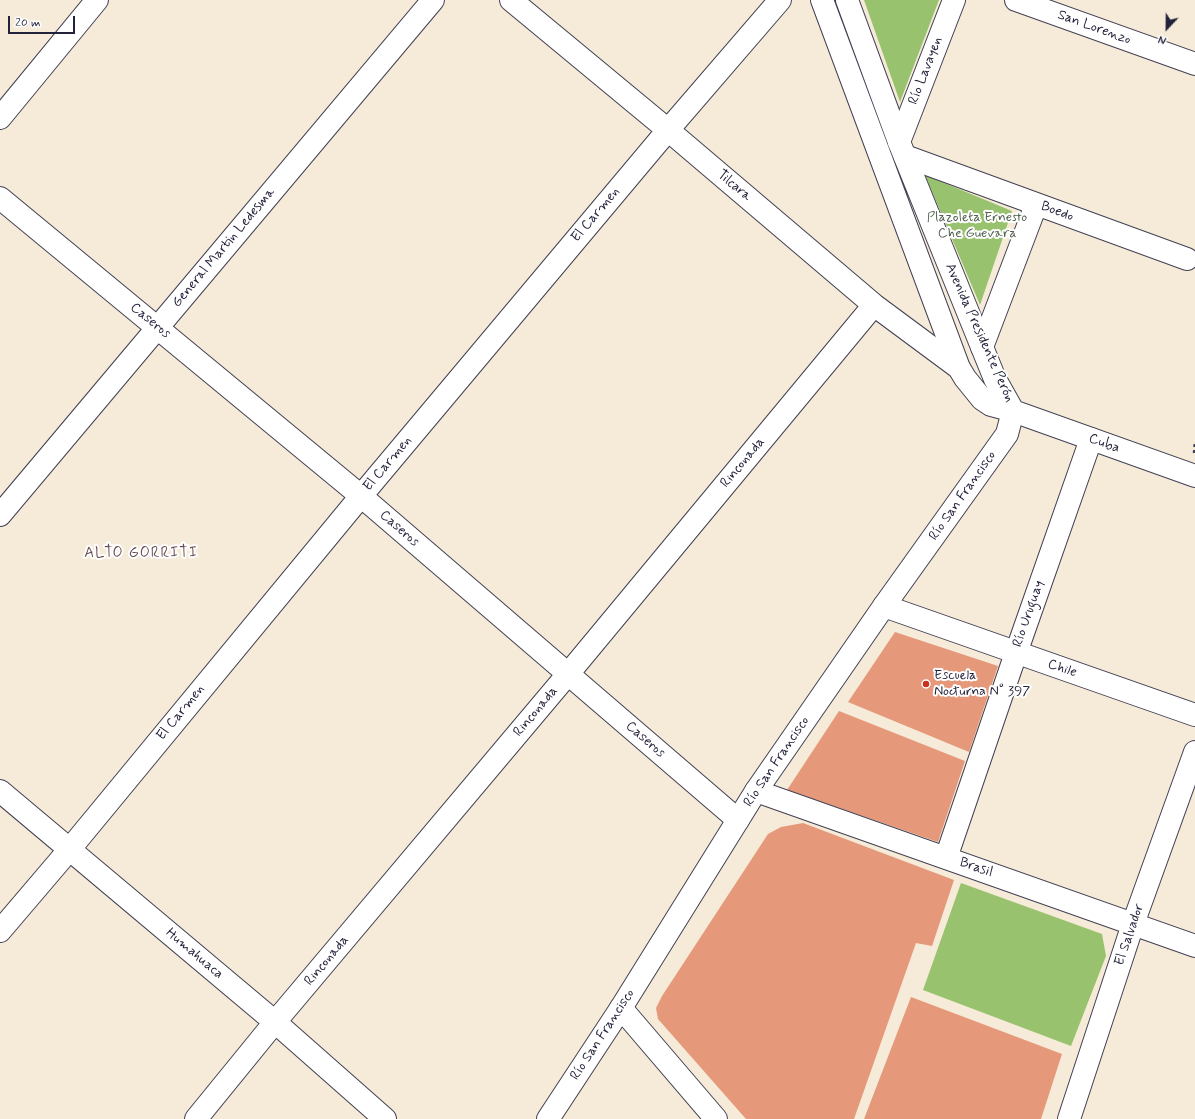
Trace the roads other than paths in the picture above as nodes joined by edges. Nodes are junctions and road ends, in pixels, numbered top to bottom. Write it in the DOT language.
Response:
graph roads {
  1 [pos="97,0"];
  2 [pos="433,0"];
  3 [pos="511,0"];
  4 [pos="780,0"];
  5 [pos="822,0"];
  6 [pos="848,0"];
  7 [pos="954,0"];
  8 [pos="1016,0"];
  9 [pos="1195,64"];
  10 [pos="0,118"];
  11 [pos="668,130"];
  12 [pos="902,149"];
  13 [pos="0,198"];
  14 [pos="1036,205"];
  15 [pos="1187,259"];
  16 [pos="874,305"];
  17 [pos="158,327"];
  18 [pos="982,347"];
  19 [pos="959,368"];
  20 [pos="1013,411"];
  21 [pos="1091,439"];
  22 [pos="1195,476"];
  23 [pos="361,496"];
  24 [pos="0,514"];
  25 [pos="884,606"];
  26 [pos="1016,653"];
  27 [pos="568,674"];
  28 [pos="1195,715"];
  29 [pos="1195,752"];
  30 [pos="0,791"];
  31 [pos="756,792"];
  32 [pos="738,820"];
  33 [pos="69,850"];
  34 [pos="946,858"];
  35 [pos="1134,924"];
  36 [pos="0,931"];
  37 [pos="1195,946"];
  38 [pos="621,1008"];
  39 [pos="275,1022"];
  40 [pos="196,1119"];
  41 [pos="385,1119"];
  42 [pos="548,1119"];
  43 [pos="716,1119"];
  44 [pos="1069,1119"];
  1 -- 10 [label="street"];
  2 -- 17 [label="street, General Martin Ledesma"];
  3 -- 11 [label="street, Tilcara"];
  4 -- 11 [label="street, El Carmen"];
  5 -- 19 [label="street, Avenida Presidente Perón"];
  6 -- 12 [label="street, Avenida Presidente Perón"];
  7 -- 12 [label="street, Río Lavayen"];
  8 -- 9 [label="street, San Lorenzo"];
  11 -- 16 [label="street, Tilcara"];
  11 -- 23 [label="street, El Carmen"];
  12 -- 14 [label="street, Boedo"];
  12 -- 18 [label="street, Avenida Presidente Perón"];
  13 -- 17 [label="street, Caseros"];
  14 -- 15 [label="street, Boedo"];
  14 -- 18 [label="street"];
  16 -- 19 [label="street, Tilcara"];
  16 -- 27 [label="street, Rinconada"];
  17 -- 23 [label="street, Caseros"];
  17 -- 24 [label="street, General Martin Ledesma"];
  18 -- 20 [label="street, Avenida Presidente Perón"];
  19 -- 20 [label="street, Avenida Presidente Perón"];
  20 -- 21 [label="street, Cuba"];
  20 -- 25 [label="street, Río San Francisco"];
  21 -- 22 [label="street, Cuba"];
  21 -- 26 [label="street, Río Uruguay"];
  23 -- 27 [label="street, Caseros"];
  23 -- 33 [label="street, El Carmen"];
  25 -- 26 [label="street, Chile"];
  25 -- 31 [label="street, Río San Francisco"];
  26 -- 28 [label="street, Chile"];
  26 -- 34 [label="street, Río Uruguay"];
  27 -- 32 [label="street, Caseros"];
  27 -- 39 [label="street, Rinconada"];
  29 -- 35 [label="street, El Salvador"];
  30 -- 33 [label="street, Humahuaca"];
  31 -- 32 [label="street, Río San Francisco"];
  31 -- 34 [label="street, Brasil"];
  32 -- 38 [label="street, Río San Francisco"];
  33 -- 36 [label="street, El Carmen"];
  33 -- 39 [label="street, Humahuaca"];
  34 -- 35 [label="street, Brasil"];
  35 -- 37 [label="street, Brasil"];
  35 -- 44 [label="street, El Salvador"];
  38 -- 42 [label="street, Río San Francisco"];
  38 -- 43 [label="street"];
  39 -- 40 [label="street, Rinconada"];
  39 -- 41 [label="street, Humahuaca"];
}
